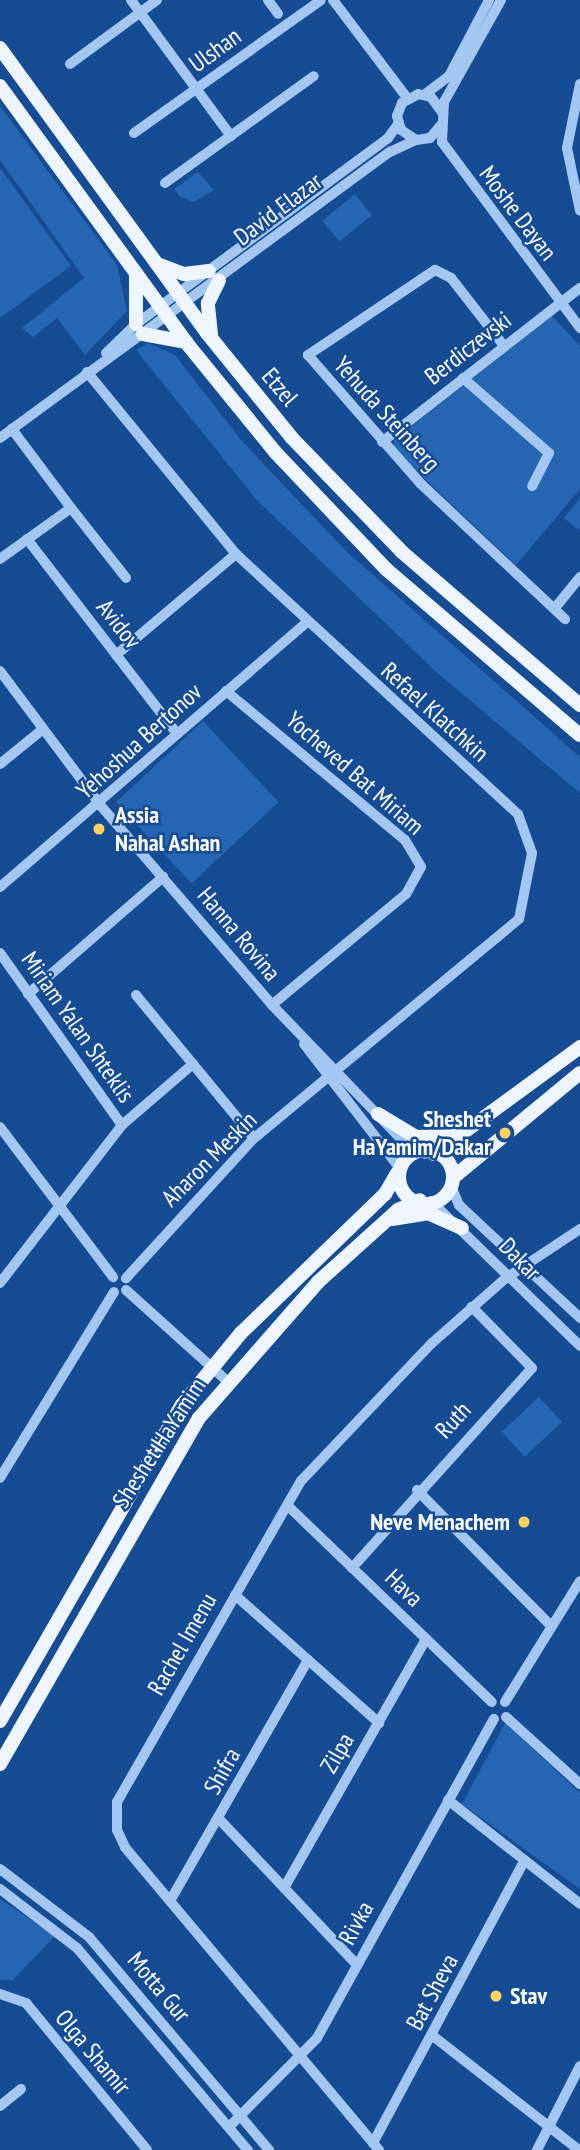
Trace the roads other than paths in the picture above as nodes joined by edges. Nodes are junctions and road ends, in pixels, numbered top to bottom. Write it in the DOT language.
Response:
graph roads {
  1 [pos="131,0"];
  2 [pos="157,0"];
  3 [pos="268,0"];
  4 [pos="321,0"];
  5 [pos="333,0"];
  6 [pos="489,0"];
  7 [pos="500,0"];
  8 [pos="140,12"];
  9 [pos="278,14"];
  10 [pos="0,48"];
  11 [pos="70,64"];
  12 [pos="314,76"];
  13 [pos="580,83"];
  14 [pos="0,86"];
  15 [pos="197,89"];
  16 [pos="424,95"];
  17 [pos="407,98"];
  18 [pos="442,119"];
  19 [pos="398,124"];
  20 [pos="134,133"];
  21 [pos="231,136"];
  22 [pos="420,140"];
  23 [pos="449,155"];
  24 [pos="165,183"];
  25 [pos="580,211"];
  26 [pos="160,264"];
  27 [pos="135,270"];
  28 [pos="214,276"];
  29 [pos="580,288"];
  30 [pos="183,298"];
  31 [pos="560,303"];
  32 [pos="165,312"];
  33 [pos="580,328"];
  34 [pos="140,329"];
  35 [pos="212,339"];
  36 [pos="186,342"];
  37 [pos="504,346"];
  38 [pos="87,372"];
  39 [pos="463,378"];
  40 [pos="12,429"];
  41 [pos="0,438"];
  42 [pos="382,442"];
  43 [pos="532,486"];
  44 [pos="71,508"];
  45 [pos="27,539"];
  46 [pos="236,554"];
  47 [pos="0,559"];
  48 [pos="580,577"];
  49 [pos="126,578"];
  50 [pos="555,608"];
  51 [pos="565,619"];
  52 [pos="305,624"];
  53 [pos="116,655"];
  54 [pos="0,671"];
  55 [pos="226,691"];
  56 [pos="580,705"];
  57 [pos="43,729"];
  58 [pos="177,734"];
  59 [pos="580,735"];
  60 [pos="0,764"];
  61 [pos="101,806"];
  62 [pos="163,877"];
  63 [pos="0,887"];
  64 [pos="0,953"];
  65 [pos="28,994"];
  66 [pos="136,995"];
  67 [pos="272,1004"];
  68 [pos="290,1025"];
  69 [pos="580,1047"];
  70 [pos="193,1064"];
  71 [pos="340,1072"];
  72 [pos="580,1073"];
  73 [pos="330,1080"];
  74 [pos="378,1114"];
  75 [pos="483,1123"];
  76 [pos="122,1125"];
  77 [pos="0,1127"];
  78 [pos="254,1138"];
  79 [pos="430,1154"];
  80 [pos="397,1170"];
  81 [pos="453,1182"];
  82 [pos="426,1201"];
  83 [pos="57,1209"];
  84 [pos="384,1222"];
  85 [pos="462,1228"];
  86 [pos="580,1228"];
  87 [pos="521,1268"];
  88 [pos="113,1277"];
  89 [pos="126,1278"];
  90 [pos="506,1278"];
  91 [pos="0,1283"];
  92 [pos="126,1290"];
  93 [pos="114,1292"];
  94 [pos="472,1307"];
  95 [pos="580,1318"];
  96 [pos="580,1346"];
  97 [pos="211,1368"];
  98 [pos="227,1381"];
  99 [pos="0,1478"];
  100 [pos="417,1490"];
  101 [pos="287,1505"];
  102 [pos="352,1568"];
  103 [pos="580,1581"];
  104 [pos="235,1595"];
  105 [pos="549,1624"];
  106 [pos="426,1639"];
  107 [pos="308,1660"];
  108 [pos="492,1702"];
  109 [pos="505,1702"];
  110 [pos="506,1717"];
  111 [pos="494,1719"];
  112 [pos="0,1721"];
  113 [pos="379,1723"];
  114 [pos="0,1764"];
  115 [pos="579,1780"];
  116 [pos="448,1800"];
  117 [pos="219,1819"];
  118 [pos="525,1860"];
  119 [pos="0,1870"];
  120 [pos="284,1888"];
  121 [pos="0,1889"];
  122 [pos="170,1901"];
  123 [pos="580,1904"];
  124 [pos="357,1965"];
  125 [pos="0,1994"];
  126 [pos="433,2036"];
  127 [pos="299,2056"];
  128 [pos="580,2066"];
  129 [pos="22,2089"];
  130 [pos="0,2106"];
  131 [pos="241,2117"];
  132 [pos="229,2127"];
  133 [pos="549,2131"];
  134 [pos="376,2146"];
  135 [pos="147,2150"];
  136 [pos="248,2150"];
  137 [pos="269,2150"];
  138 [pos="537,2150"];
  139 [pos="579,2150"];
  1 -- 8 [label="street"];
  2 -- 8 [label="street"];
  3 -- 9 [label="street"];
  4 -- 15 [label="street, Ulshan"];
  5 -- 17 [label="street"];
  6 -- 16 [label="street"];
  7 -- 18 [label="street"];
  8 -- 11 [label="street"];
  8 -- 15 [label="street"];
  10 -- 26 [label="main road, Etzel"];
  12 -- 21 [label="street"];
  13 -- 25 [label="street"];
  14 -- 27 [label="main road, Etzel"];
  15 -- 20 [label="street, Ulshan"];
  15 -- 21 [label="street"];
  16 -- 17 [label="street"];
  16 -- 18 [label="street"];
  17 -- 19 [label="street"];
  18 -- 22 [label="street, David Elazar"];
  18 -- 23 [label="street, Moshe Dayan"];
  19 -- 22 [label="street, Moshe Dayan"];
  19 -- 28 [label="street, David Elazar"];
  21 -- 24 [label="street"];
  22 -- 23 [label="street, Moshe Dayan"];
  22 -- 28 [label="street, David Elazar"];
  23 -- 31 [label="street, Moshe Dayan"];
  26 -- 28 [label="main road"];
  26 -- 30 [label="main road, Etzel"];
  27 -- 32 [label="main road, Etzel"];
  27 -- 34 [label="main road"];
  28 -- 30 [label="street, David Elazar"];
  28 -- 35 [label="main road"];
  29 -- 31 [label="street, Berdiczevski"];
  30 -- 32 [label="street, David Elazar"];
  30 -- 35 [label="main road, Etzel"];
  31 -- 33 [label="street, Moshe Dayan"];
  31 -- 37 [label="street, Berdiczevski"];
  32 -- 34 [label="street, David Elazar"];
  32 -- 36 [label="main road, Etzel"];
  34 -- 36 [label="main road"];
  34 -- 38 [label="street, David Elazar"];
  35 -- 56 [label="main road, Etzel"];
  36 -- 59 [label="main road, Etzel"];
  37 -- 39 [label="street, Berdiczevski"];
  37 -- 42 [label="street, Yehuda Steinberg"];
  38 -- 40 [label="street, David Elazar"];
  38 -- 46 [label="street, Refael Klatchkin"];
  39 -- 42 [label="street, Berdiczevski"];
  39 -- 43 [label="street"];
  40 -- 41 [label="street, David Elazar"];
  40 -- 44 [label="street"];
  42 -- 50 [label="street, Yehuda Steinberg"];
  44 -- 45 [label="street"];
  44 -- 49 [label="street"];
  45 -- 47 [label="street"];
  45 -- 53 [label="street, Avidov"];
  46 -- 52 [label="street, Refael Klatchkin"];
  46 -- 53 [label="street"];
  48 -- 50 [label="street"];
  50 -- 51 [label="street, Yehuda Steinberg"];
  52 -- 55 [label="street, Yehoshua Bertonov"];
  52 -- 71 [label="street, Refael Klatchkin"];
  53 -- 58 [label="street, Avidov"];
  54 -- 57 [label="street, Hanna Rovina"];
  55 -- 58 [label="street, Yehoshua Bertonov"];
  55 -- 67 [label="street, Yocheved Bat Miriam"];
  57 -- 60 [label="street"];
  57 -- 61 [label="street, Hanna Rovina"];
  58 -- 61 [label="street, Yehoshua Bertonov"];
  61 -- 62 [label="street, Hanna Rovina"];
  61 -- 63 [label="street, Yehoshua Bertonov"];
  62 -- 65 [label="street"];
  62 -- 67 [label="street, Hanna Rovina"];
  64 -- 65 [label="street, Miriam Yalan Shteklis"];
  65 -- 76 [label="street, Miriam Yalan Shteklis"];
  66 -- 70 [label="street"];
  67 -- 68 [label="street, Hanna Rovina"];
  68 -- 71 [label="street, Hanna Rovina"];
  68 -- 73 [label="street, Hanna Rovina"];
  69 -- 75 [label="main road"];
  70 -- 76 [label="street"];
  70 -- 78 [label="street"];
  71 -- 73 [label="street, Refael Klatchkin"];
  71 -- 74 [label="street, Hanna Rovina"];
  72 -- 81 [label="main road"];
  73 -- 78 [label="street, Aharon Meskin"];
  73 -- 80 [label="street, Hanna Rovina"];
  74 -- 75 [label="main road"];
  74 -- 79 [label="street, Hanna Rovina"];
  75 -- 79 [label="main road"];
  76 -- 83 [label="street"];
  77 -- 83 [label="street"];
  78 -- 89 [label="street, Aharon Meskin"];
  79 -- 80 [label="main road"];
  79 -- 81 [label="main road"];
  80 -- 82 [label="main road"];
  80 -- 97 [label="main road, Sheshet HaYamim"];
  81 -- 82 [label="main road, Sheshet HaYamim"];
  81 -- 87 [label="street, Dakar"];
  82 -- 84 [label="main road, Sheshet HaYamim"];
  82 -- 85 [label="street, Dakar"];
  83 -- 88 [label="street"];
  83 -- 91 [label="street"];
  84 -- 85 [label="main road"];
  84 -- 98 [label="main road, Sheshet HaYamim"];
  85 -- 90 [label="street, Dakar"];
  86 -- 87 [label="street, Rachel Imenu"];
  87 -- 90 [label="street, Rachel Imenu"];
  87 -- 95 [label="street, Dakar"];
  88 -- 89 [label="street"];
  88 -- 93 [label="street"];
  89 -- 92 [label="street"];
  90 -- 94 [label="street, Rachel Imenu"];
  90 -- 96 [label="street, Dakar"];
  92 -- 93 [label="street"];
  92 -- 97 [label="street"];
  93 -- 99 [label="street"];
  94 -- 100 [label="street, Ruth"];
  94 -- 101 [label="street, Rachel Imenu"];
  97 -- 98 [label="street"];
  97 -- 112 [label="main road, Sheshet HaYamim"];
  98 -- 114 [label="main road, Sheshet HaYamim"];
  100 -- 102 [label="street, Ruth"];
  100 -- 105 [label="street"];
  101 -- 102 [label="street, Hava"];
  101 -- 104 [label="street, Rachel Imenu"];
  102 -- 106 [label="street, Hava"];
  103 -- 105 [label="street"];
  104 -- 107 [label="street"];
  104 -- 122 [label="street, Rachel Imenu"];
  105 -- 109 [label="street"];
  106 -- 108 [label="street, Hava"];
  106 -- 113 [label="street, Zilpa"];
  107 -- 113 [label="street"];
  107 -- 117 [label="street, Shifra"];
  108 -- 109 [label="street"];
  108 -- 111 [label="street"];
  109 -- 110 [label="street"];
  110 -- 111 [label="street"];
  110 -- 115 [label="street"];
  111 -- 116 [label="street, Rivka"];
  113 -- 120 [label="street, Zilpa"];
  116 -- 118 [label="street"];
  116 -- 124 [label="street, Rivka"];
  117 -- 120 [label="street"];
  117 -- 122 [label="street, Shifra"];
  118 -- 123 [label="street"];
  118 -- 126 [label="street, Bat Sheva"];
  119 -- 131 [label="street, Motta Gur"];
  120 -- 124 [label="street"];
  121 -- 132 [label="street, Motta Gur"];
  122 -- 127 [label="street, Rachel Imenu"];
  124 -- 127 [label="street, Rivka"];
  125 -- 135 [label="street, Olga Shamir"];
  126 -- 133 [label="street"];
  126 -- 134 [label="street, Bat Sheva"];
  127 -- 131 [label="street, Rivka"];
  127 -- 134 [label="street, Rachel Imenu"];
  128 -- 133 [label="street"];
  129 -- 130 [label="street"];
  131 -- 132 [label="street, Rivka"];
  131 -- 137 [label="street, Motta Gur"];
  132 -- 136 [label="street, Motta Gur"];
  133 -- 138 [label="street"];
  133 -- 139 [label="street"];
}
